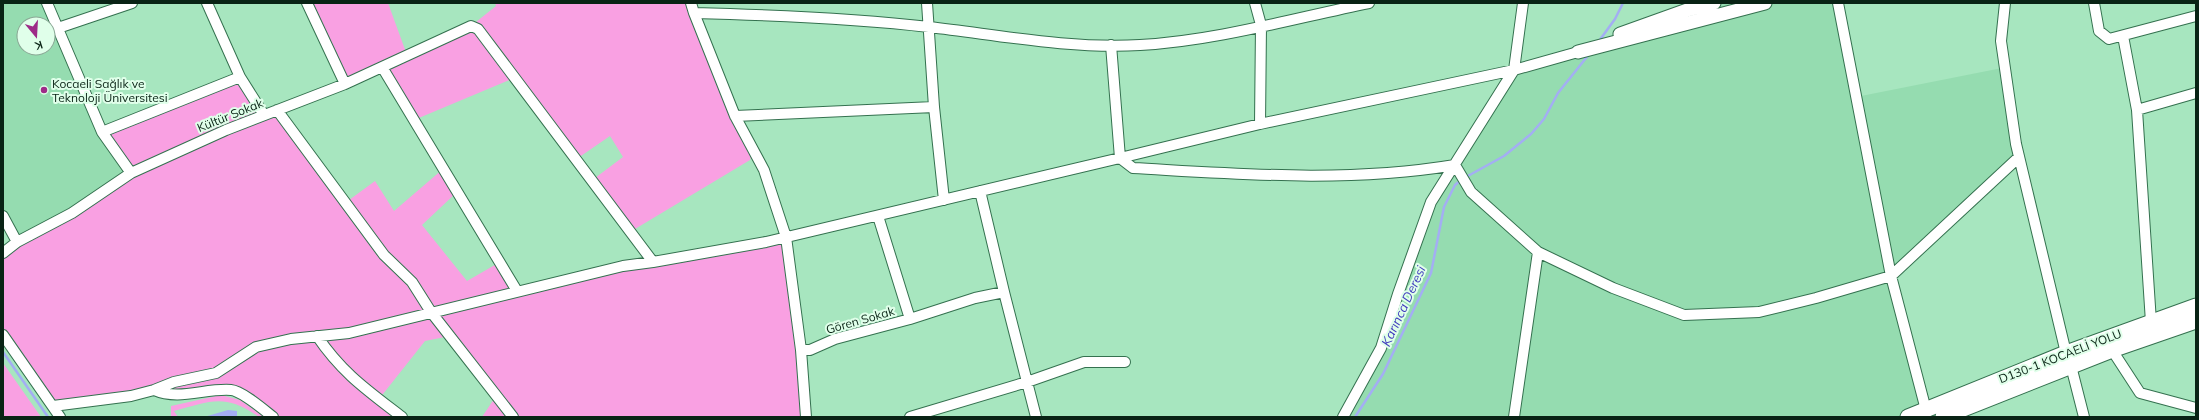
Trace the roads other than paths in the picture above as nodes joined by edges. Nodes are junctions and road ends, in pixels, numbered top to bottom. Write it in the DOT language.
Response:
graph roads {
  1 [pos="47,3"];
  2 [pos="132,3"];
  3 [pos="207,3"];
  4 [pos="307,3"];
  5 [pos="927,3"];
  6 [pos="1255,3"];
  7 [pos="1369,3"];
  8 [pos="1523,3"];
  9 [pos="1714,3"];
  10 [pos="1765,3"];
  11 [pos="1838,3"];
  12 [pos="2004,3"];
  13 [pos="2094,3"];
  14 [pos="693,8"];
  15 [pos="2196,16"];
  16 [pos="1261,25"];
  17 [pos="927,27"];
  18 [pos="58,28"];
  19 [pos="2123,36"];
  20 [pos="1619,39"];
  21 [pos="1111,45"];
  22 [pos="1578,52"];
  23 [pos="382,67"];
  24 [pos="1514,70"];
  25 [pos="240,77"];
  26 [pos="345,84"];
  27 [pos="2196,93"];
  28 [pos="934,107"];
  29 [pos="277,110"];
  30 [pos="2137,110"];
  31 [pos="264,115"];
  32 [pos="735,116"];
  33 [pos="1260,124"];
  34 [pos="102,132"];
  35 [pos="2019,157"];
  36 [pos="1120,158"];
  37 [pos="1457,169"];
  38 [pos="131,173"];
  39 [pos="980,191"];
  40 [pos="944,200"];
  41 [pos="3,216"];
  42 [pos="878,216"];
  43 [pos="786,237"];
  44 [pos="16,242"];
  45 [pos="3,252"];
  46 [pos="1538,252"];
  47 [pos="653,262"];
  48 [pos="1891,276"];
  49 [pos="517,291"];
  50 [pos="1004,292"];
  51 [pos="2196,306"];
  52 [pos="431,312"];
  53 [pos="910,319"];
  54 [pos="2196,321"];
  55 [pos="2151,322"];
  56 [pos="3,335"];
  57 [pos="317,336"];
  58 [pos="802,350"];
  59 [pos="2112,350"];
  60 [pos="1125,362"];
  61 [pos="2070,364"];
  62 [pos="1027,382"];
  63 [pos="154,390"];
  64 [pos="53,406"];
  65 [pos="2196,408"];
  66 [pos="1926,410"];
  67 [pos="60,417"];
  68 [pos="273,417"];
  69 [pos="402,417"];
  70 [pos="513,417"];
  71 [pos="806,417"];
  72 [pos="910,417"];
  73 [pos="1036,417"];
  74 [pos="1343,417"];
  75 [pos="1514,417"];
  76 [pos="1908,417"];
  77 [pos="1942,417"];
  78 [pos="1956,417"];
  79 [pos="2084,417"];
  1 -- 18 [label="street"];
  2 -- 18 [label="street"];
  3 -- 25 [label="street"];
  4 -- 26 [label="street"];
  5 -- 17 [label="street"];
  6 -- 16 [label="street"];
  7 -- 16 [label="street"];
  8 -- 24 [label="street"];
  9 -- 20 [label="main road"];
  10 -- 20 [label="main road"];
  11 -- 48 [label="street"];
  12 -- 35 [label="street"];
  13 -- 19 [label="street"];
  14 -- 17 [label="street"];
  14 -- 32 [label="street"];
  15 -- 19 [label="street"];
  16 -- 21 [label="street"];
  16 -- 33 [label="street"];
  17 -- 21 [label="street"];
  17 -- 28 [label="street"];
  18 -- 34 [label="street"];
  19 -- 30 [label="street"];
  20 -- 22 [label="main road"];
  21 -- 36 [label="street"];
  22 -- 24 [label="street"];
  23 -- 26 [label="street, Kültür Sokak"];
  23 -- 47 [label="street, Kültür Sokak"];
  23 -- 49 [label="street"];
  24 -- 33 [label="street"];
  24 -- 37 [label="street"];
  25 -- 31 [label="street"];
  25 -- 34 [label="street"];
  26 -- 29 [label="street, Kültür Sokak"];
  27 -- 30 [label="street"];
  28 -- 32 [label="street"];
  28 -- 40 [label="street"];
  29 -- 31 [label="street, Kültür Sokak"];
  29 -- 52 [label="street"];
  30 -- 55 [label="street"];
  31 -- 38 [label="street, Kültür Sokak"];
  32 -- 43 [label="street"];
  33 -- 36 [label="street"];
  34 -- 38 [label="street"];
  35 -- 48 [label="street"];
  35 -- 61 [label="street"];
  36 -- 37 [label="street"];
  36 -- 39 [label="street"];
  37 -- 46 [label="street"];
  37 -- 74 [label="street"];
  38 -- 44 [label="street, Kültür Sokak"];
  39 -- 40 [label="street"];
  39 -- 50 [label="street"];
  40 -- 42 [label="street"];
  41 -- 44 [label="street"];
  42 -- 43 [label="street"];
  42 -- 53 [label="street, Gören Sokak"];
  43 -- 47 [label="street"];
  43 -- 58 [label="street"];
  44 -- 45 [label="street, Kültür Sokak"];
  46 -- 48 [label="street"];
  46 -- 75 [label="street"];
  47 -- 49 [label="street"];
  48 -- 66 [label="street"];
  49 -- 52 [label="street"];
  50 -- 53 [label="street"];
  50 -- 62 [label="street"];
  51 -- 55 [label="highway, D130-1 KOCAELİ YOLU"];
  52 -- 57 [label="street"];
  52 -- 70 [label="street"];
  53 -- 58 [label="street, Gören Sokak"];
  54 -- 59 [label="highway"];
  55 -- 61 [label="highway, D130-1 KOCAELİ YOLU"];
  56 -- 64 [label="street"];
  57 -- 63 [label="street"];
  57 -- 69 [label="street"];
  58 -- 71 [label="street"];
  59 -- 61 [label="highway"];
  59 -- 65 [label="street"];
  60 -- 62 [label="street"];
  61 -- 66 [label="highway, D130-1 KOCAELİ YOLU"];
  61 -- 77 [label="highway"];
  61 -- 78 [label="street"];
  61 -- 79 [label="street"];
  62 -- 72 [label="street"];
  62 -- 73 [label="street"];
  63 -- 64 [label="street"];
  63 -- 68 [label="street"];
  64 -- 67 [label="street"];
  66 -- 76 [label="highway, D130-1 KOCAELİ YOLU"];
}
